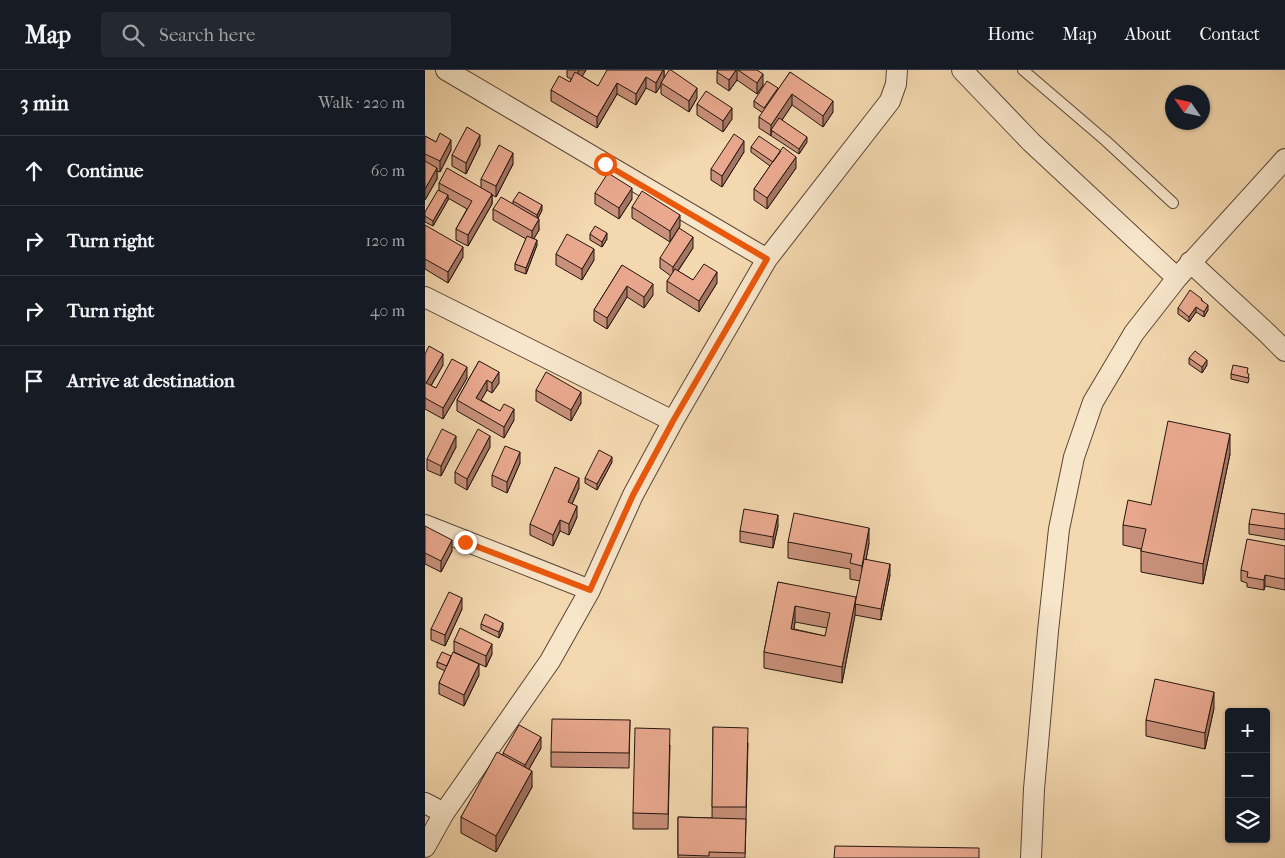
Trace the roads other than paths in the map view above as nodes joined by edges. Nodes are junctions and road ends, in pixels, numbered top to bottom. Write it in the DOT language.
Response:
graph roads {
  1 [pos="446,70"];
  2 [pos="897,70"];
  3 [pos="962,70"];
  4 [pos="1023,70"];
  5 [pos="1285,159"];
  6 [pos="1173,203"];
  7 [pos="767,259"];
  8 [pos="1190,262"];
  9 [pos="1177,278"];
  10 [pos="425,297"];
  11 [pos="1285,352"];
  12 [pos="673,421"];
  13 [pos="425,525"];
  14 [pos="590,590"];
  15 [pos="425,803"];
  16 [pos="445,813"];
  17 [pos="425,847"];
  18 [pos="1031,858"];
  1 -- 7 [label="street"];
  2 -- 7 [label="street"];
  3 -- 9 [label="street"];
  4 -- 6 [label="lane"];
  5 -- 8 [label="street"];
  7 -- 12 [label="street"];
  8 -- 9 [label="street"];
  8 -- 11 [label="street"];
  9 -- 18 [label="street"];
  10 -- 12 [label="street"];
  12 -- 14 [label="street"];
  13 -- 14 [label="street"];
  14 -- 16 [label="street"];
  15 -- 16 [label="street"];
  16 -- 17 [label="street"];
}
